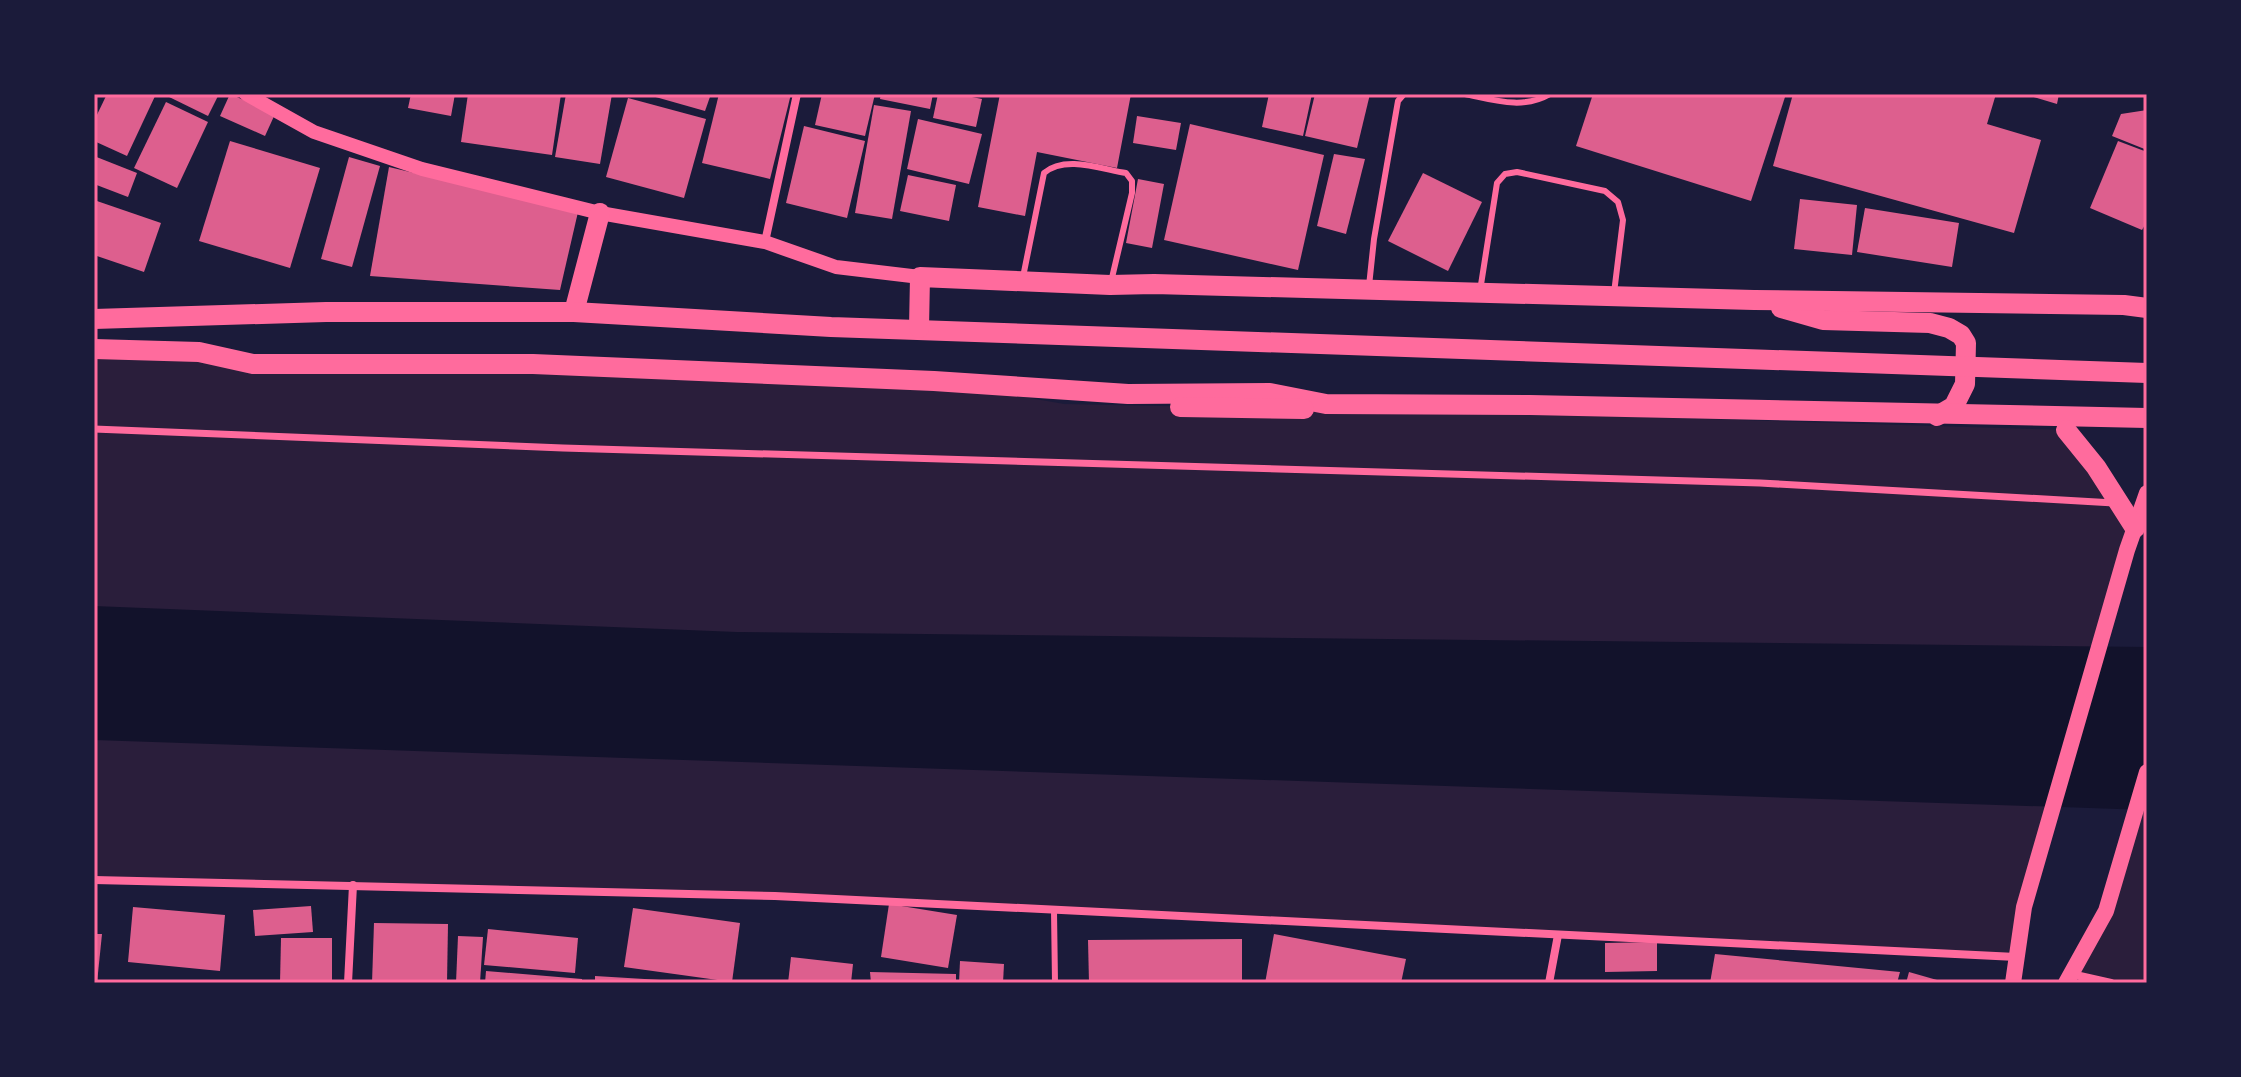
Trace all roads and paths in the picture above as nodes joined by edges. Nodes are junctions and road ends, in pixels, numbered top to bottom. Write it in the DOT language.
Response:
graph roads {
  1 [pos="246,94"];
  2 [pos="797,94"];
  3 [pos="1404,94"];
  4 [pos="1465,94"];
  5 [pos="1550,94"];
  6 [pos="600,213"];
  7 [pos="765,242"];
  8 [pos="920,277"];
  9 [pos="1022,281"];
  10 [pos="1110,285"];
  11 [pos="1369,290"];
  12 [pos="1479,293"];
  13 [pos="1613,297"];
  14 [pos="2147,299"];
  15 [pos="1754,300"];
  16 [pos="2124,305"];
  17 [pos="2147,308"];
  18 [pos="574,312"];
  19 [pos="94,319"];
  20 [pos="919,328"];
  21 [pos="94,349"];
  22 [pos="2147,373"];
  23 [pos="934,381"];
  24 [pos="2147,418"];
  25 [pos="1918,424"];
  26 [pos="94,429"];
  27 [pos="2066,430"];
  28 [pos="2147,430"];
  29 [pos="2147,493"];
  30 [pos="2119,503"];
  31 [pos="2135,528"];
  32 [pos="2147,772"];
  33 [pos="94,880"];
  34 [pos="353,885"];
  35 [pos="1054,911"];
  36 [pos="1558,935"];
  37 [pos="2016,957"];
  38 [pos="2069,979"];
  39 [pos="348,983"];
  40 [pos="1055,983"];
  41 [pos="1549,983"];
  42 [pos="2013,983"];
  43 [pos="2111,983"];
  1 -- 6 [label="street"];
  2 -- 7 [label="street"];
  3 -- 11 [label="lane"];
  4 -- 5 [label="lane"];
  6 -- 7 [label="street"];
  6 -- 18 [label="main road"];
  7 -- 8 [label="street"];
  8 -- 9 [label="main road"];
  8 -- 20 [label="main road"];
  9 -- 10 [label="main road"];
  9 -- 10 [label="lane"];
  10 -- 11 [label="main road"];
  11 -- 12 [label="main road"];
  12 -- 13 [label="main road"];
  12 -- 13 [label="lane"];
  13 -- 15 [label="main road"];
  14 -- 16 [label="main road"];
  15 -- 16 [label="main road"];
  15 -- 25 [label="main road"];
  16 -- 17 [label="main road"];
  18 -- 19 [label="main road"];
  18 -- 20 [label="main road"];
  20 -- 22 [label="main road"];
  21 -- 23 [label="main road"];
  23 -- 24 [label="main road"];
  23 -- 25 [label="main road"];
  25 -- 27 [label="main road"];
  26 -- 30 [label="street"];
  27 -- 28 [label="main road"];
  27 -- 30 [label="main road"];
  29 -- 31 [label="main road"];
  30 -- 31 [label="main road"];
  31 -- 37 [label="main road"];
  32 -- 38 [label="main road"];
  33 -- 34 [label="street"];
  34 -- 35 [label="street"];
  34 -- 39 [label="street"];
  35 -- 36 [label="street"];
  35 -- 40 [label="lane"];
  36 -- 37 [label="street"];
  36 -- 41 [label="street"];
  37 -- 42 [label="main road"];
  38 -- 43 [label="street"];
}
